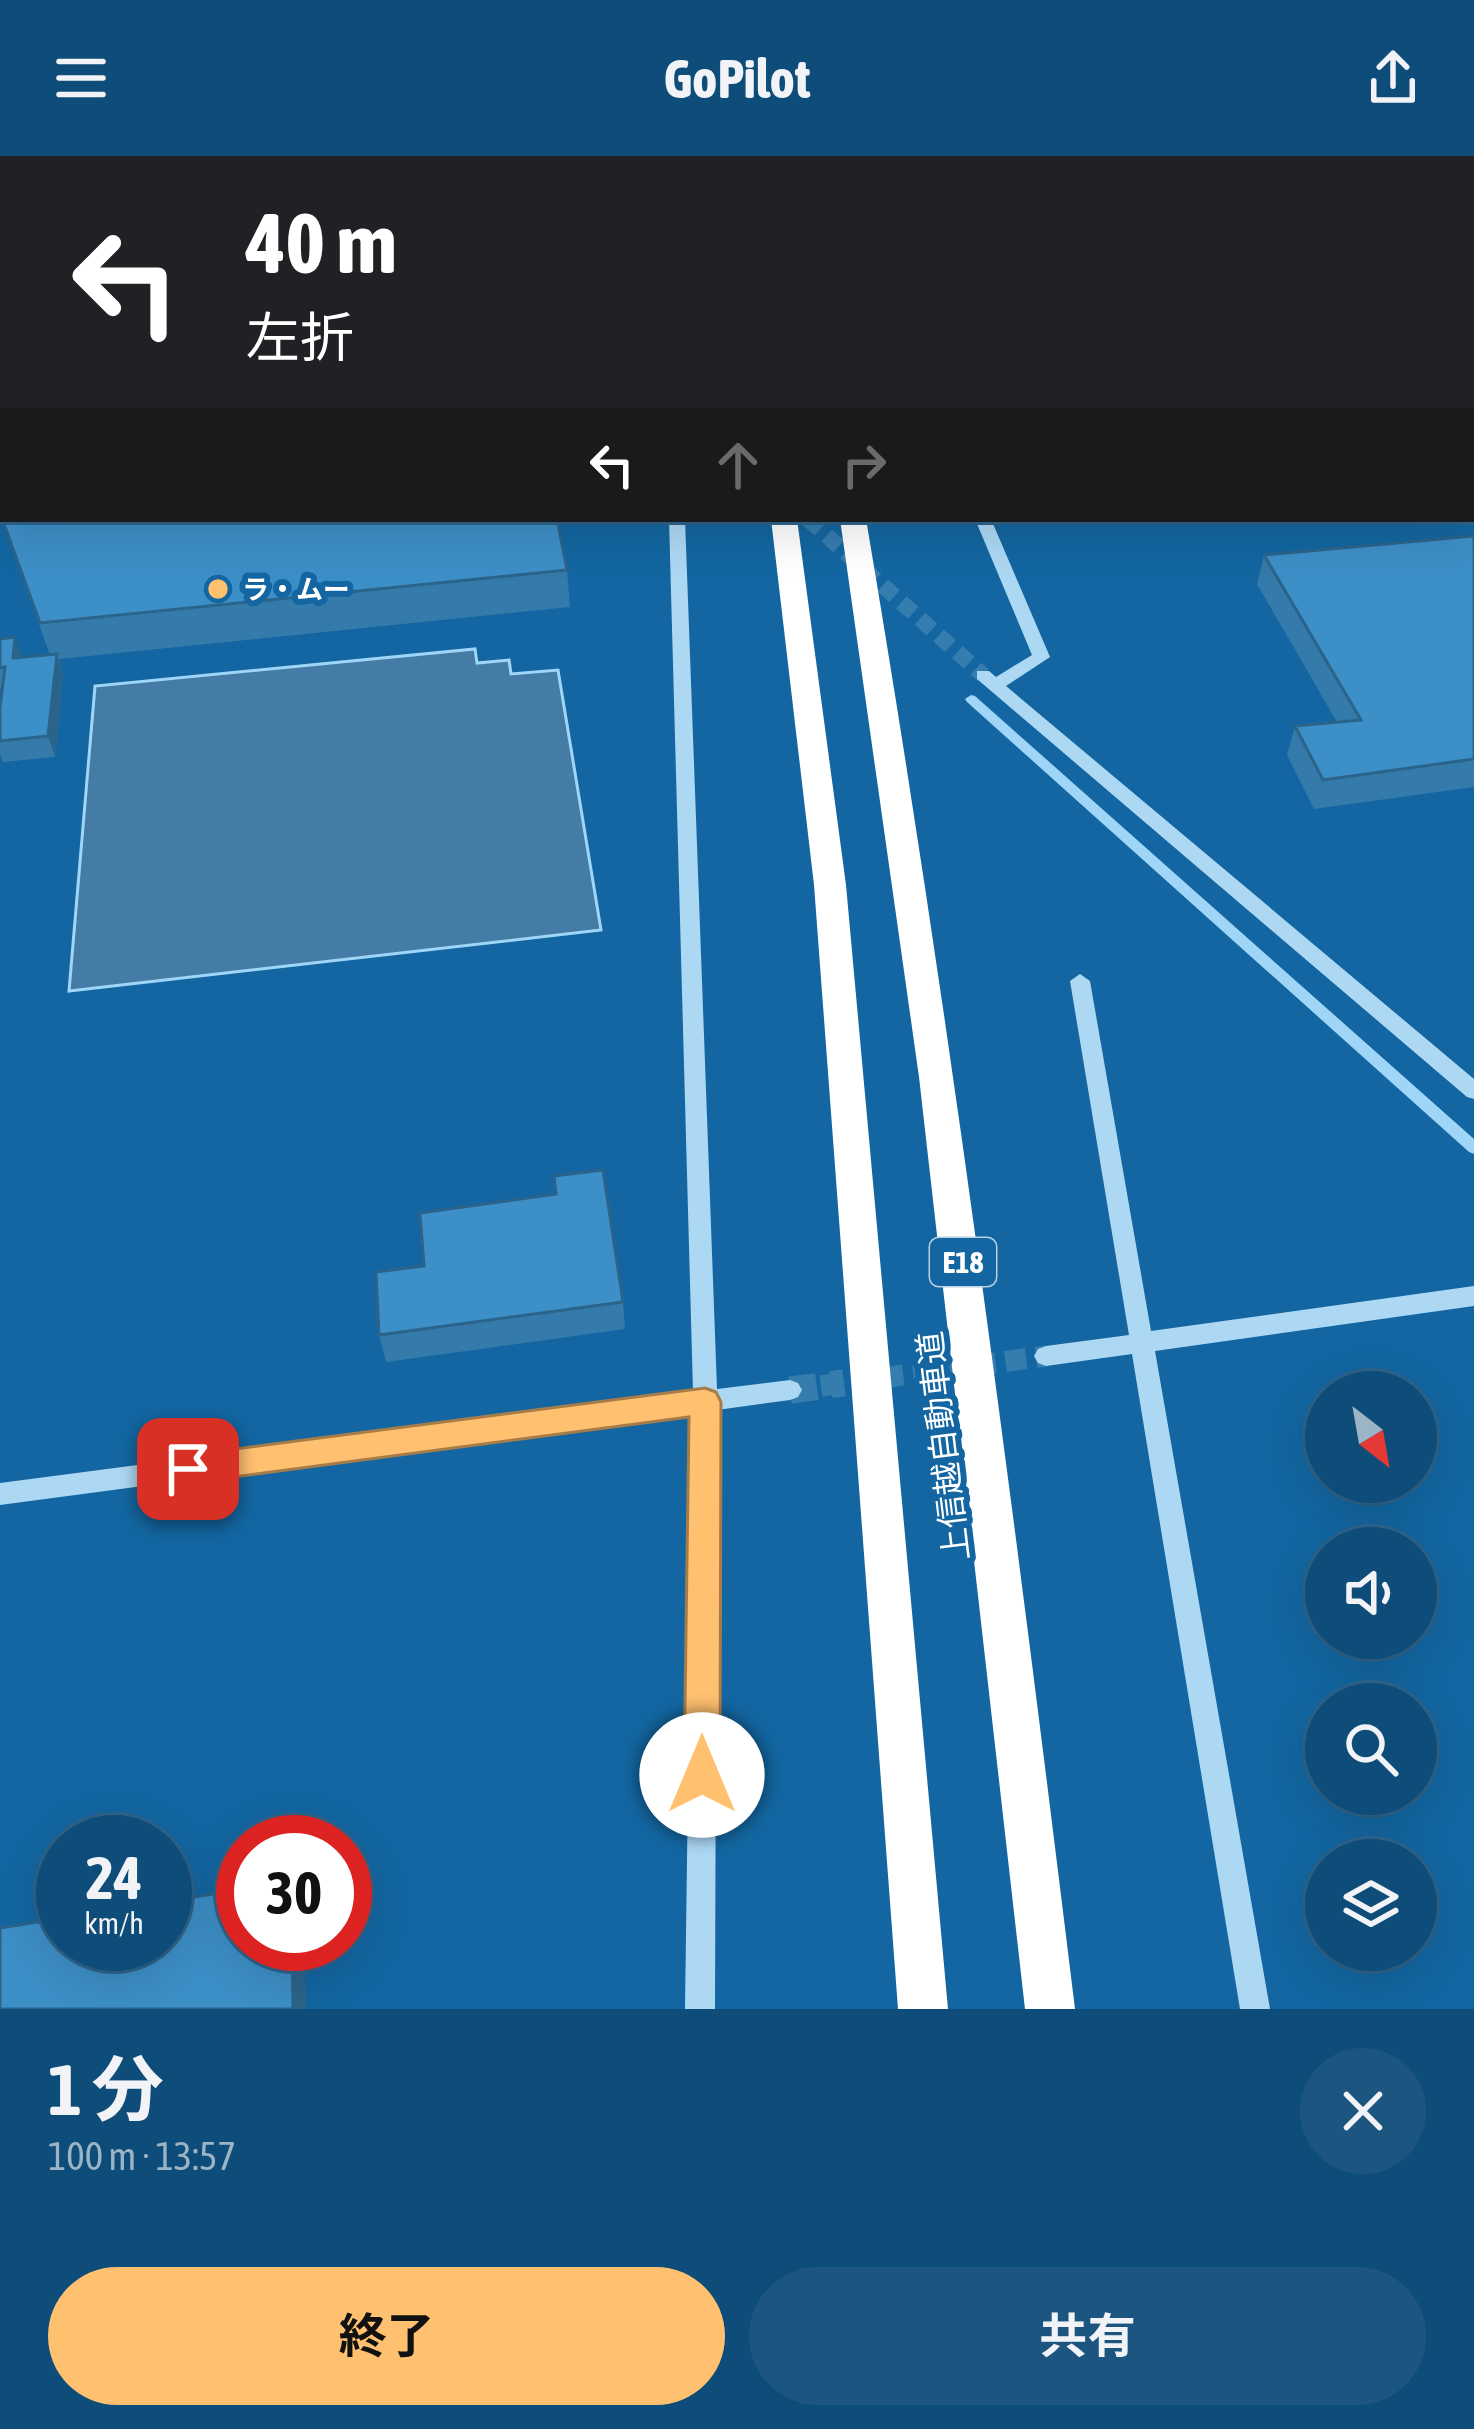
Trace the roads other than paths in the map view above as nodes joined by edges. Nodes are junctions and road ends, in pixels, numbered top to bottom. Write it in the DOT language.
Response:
graph roads {
  1 [pos="676,522"];
  2 [pos="784,522"];
  3 [pos="853,522"];
  4 [pos="984,522"];
  5 [pos="1080,981"];
  6 [pos="1474,1090"];
  7 [pos="1474,1296"];
  8 [pos="1141,1343"];
  9 [pos="1046,1356"];
  10 [pos="790,1390"];
  11 [pos="705,1402"];
  12 [pos="0,1494"];
  13 [pos="700,2009"];
  14 [pos="923,2009"];
  15 [pos="1050,2009"];
  16 [pos="1255,2009"];
  1 -- 11 [label="street"];
  2 -- 14 [label="highway, 上信越自動車道"];
  3 -- 15 [label="highway, 上信越自動車道 / E18"];
  4 -- 6 [label="street"];
  5 -- 8 [label="street"];
  7 -- 8 [label="street"];
  8 -- 9 [label="street"];
  8 -- 16 [label="street"];
  10 -- 11 [label="street"];
  11 -- 12 [label="street"];
  11 -- 13 [label="street"];
}
